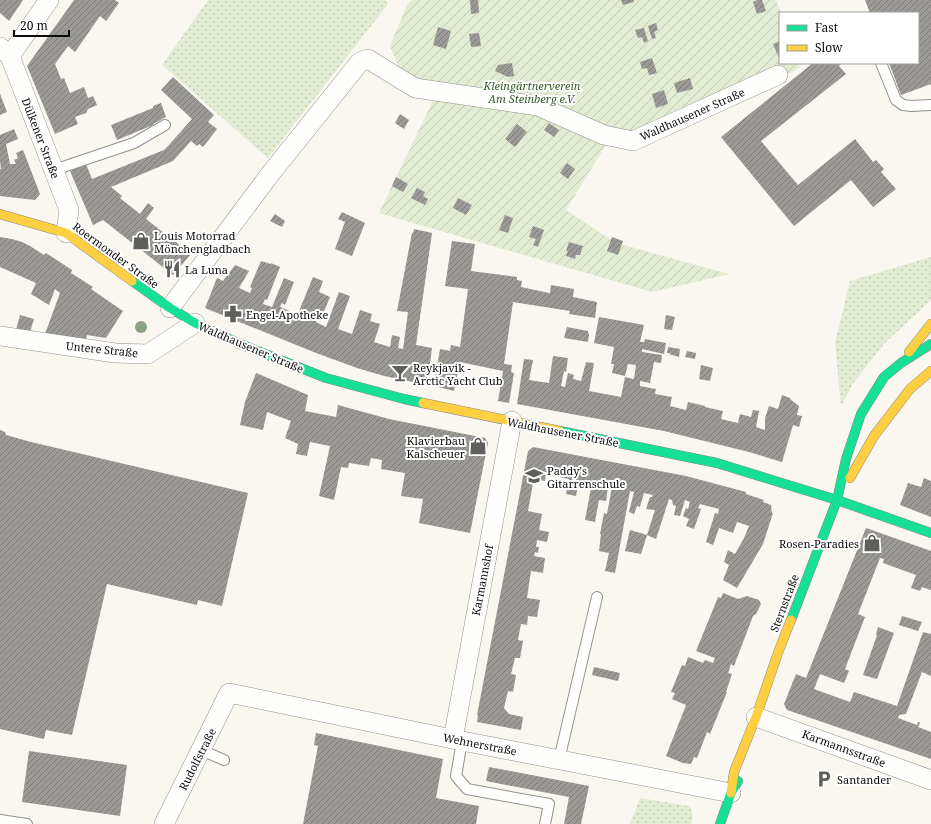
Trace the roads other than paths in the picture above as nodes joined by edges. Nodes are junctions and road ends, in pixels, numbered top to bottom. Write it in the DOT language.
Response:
graph roads {
  1 [pos="49,0"];
  2 [pos="5,52"];
  3 [pos="881,64"];
  4 [pos="778,75"];
  5 [pos="931,105"];
  6 [pos="165,125"];
  7 [pos="54,170"];
  8 [pos="0,214"];
  9 [pos="66,232"];
  10 [pos="170,308"];
  11 [pos="195,323"];
  12 [pos="931,324"];
  13 [pos="0,336"];
  14 [pos="931,344"];
  15 [pos="901,363"];
  16 [pos="931,371"];
  17 [pos="512,421"];
  18 [pos="837,500"];
  19 [pos="931,533"];
  20 [pos="597,597"];
  21 [pos="230,693"];
  22 [pos="756,717"];
  23 [pos="457,740"];
  24 [pos="201,750"];
  25 [pos="224,760"];
  26 [pos="560,760"];
  27 [pos="931,780"];
  28 [pos="731,793"];
  29 [pos="0,820"];
  30 [pos="27,824"];
  31 [pos="164,824"];
  32 [pos="545,824"];
  33 [pos="720,824"];
  1 -- 2 [label="street"];
  2 -- 7 [label="street, Dülkener Straße"];
  3 -- 5 [label="lane"];
  4 -- 10 [label="street, Waldhausener Straße"];
  6 -- 7 [label="lane"];
  7 -- 9 [label="street, Dülkener Straße"];
  8 -- 9 [label="street, Roermonder Straße"];
  9 -- 10 [label="street, Roermonder Straße"];
  10 -- 11 [label="street, Waldhausener Straße"];
  11 -- 13 [label="street, Untere Straße"];
  11 -- 17 [label="street, Waldhausener Straße"];
  12 -- 15 [label="street"];
  14 -- 15 [label="street"];
  15 -- 18 [label="street"];
  16 -- 18 [label="street"];
  17 -- 18 [label="street, Waldhausener Straße"];
  17 -- 23 [label="street, Karmannshof"];
  18 -- 19 [label="street, Waldhausener Straße"];
  18 -- 22 [label="street, Sternstraße"];
  20 -- 26 [label="lane"];
  21 -- 23 [label="street, Wehnerstraße"];
  21 -- 24 [label="street, Rudolfstraße"];
  22 -- 27 [label="street, Karmannsstraße"];
  22 -- 28 [label="street, Sternstraße"];
  23 -- 26 [label="street, Wehnerstraße"];
  23 -- 32 [label="lane"];
  24 -- 25 [label="lane"];
  24 -- 31 [label="street, Rudolfstraße"];
  26 -- 28 [label="street, Wehnerstraße"];
  28 -- 33 [label="street, Sternstraße"];
  29 -- 30 [label="lane"];
}
